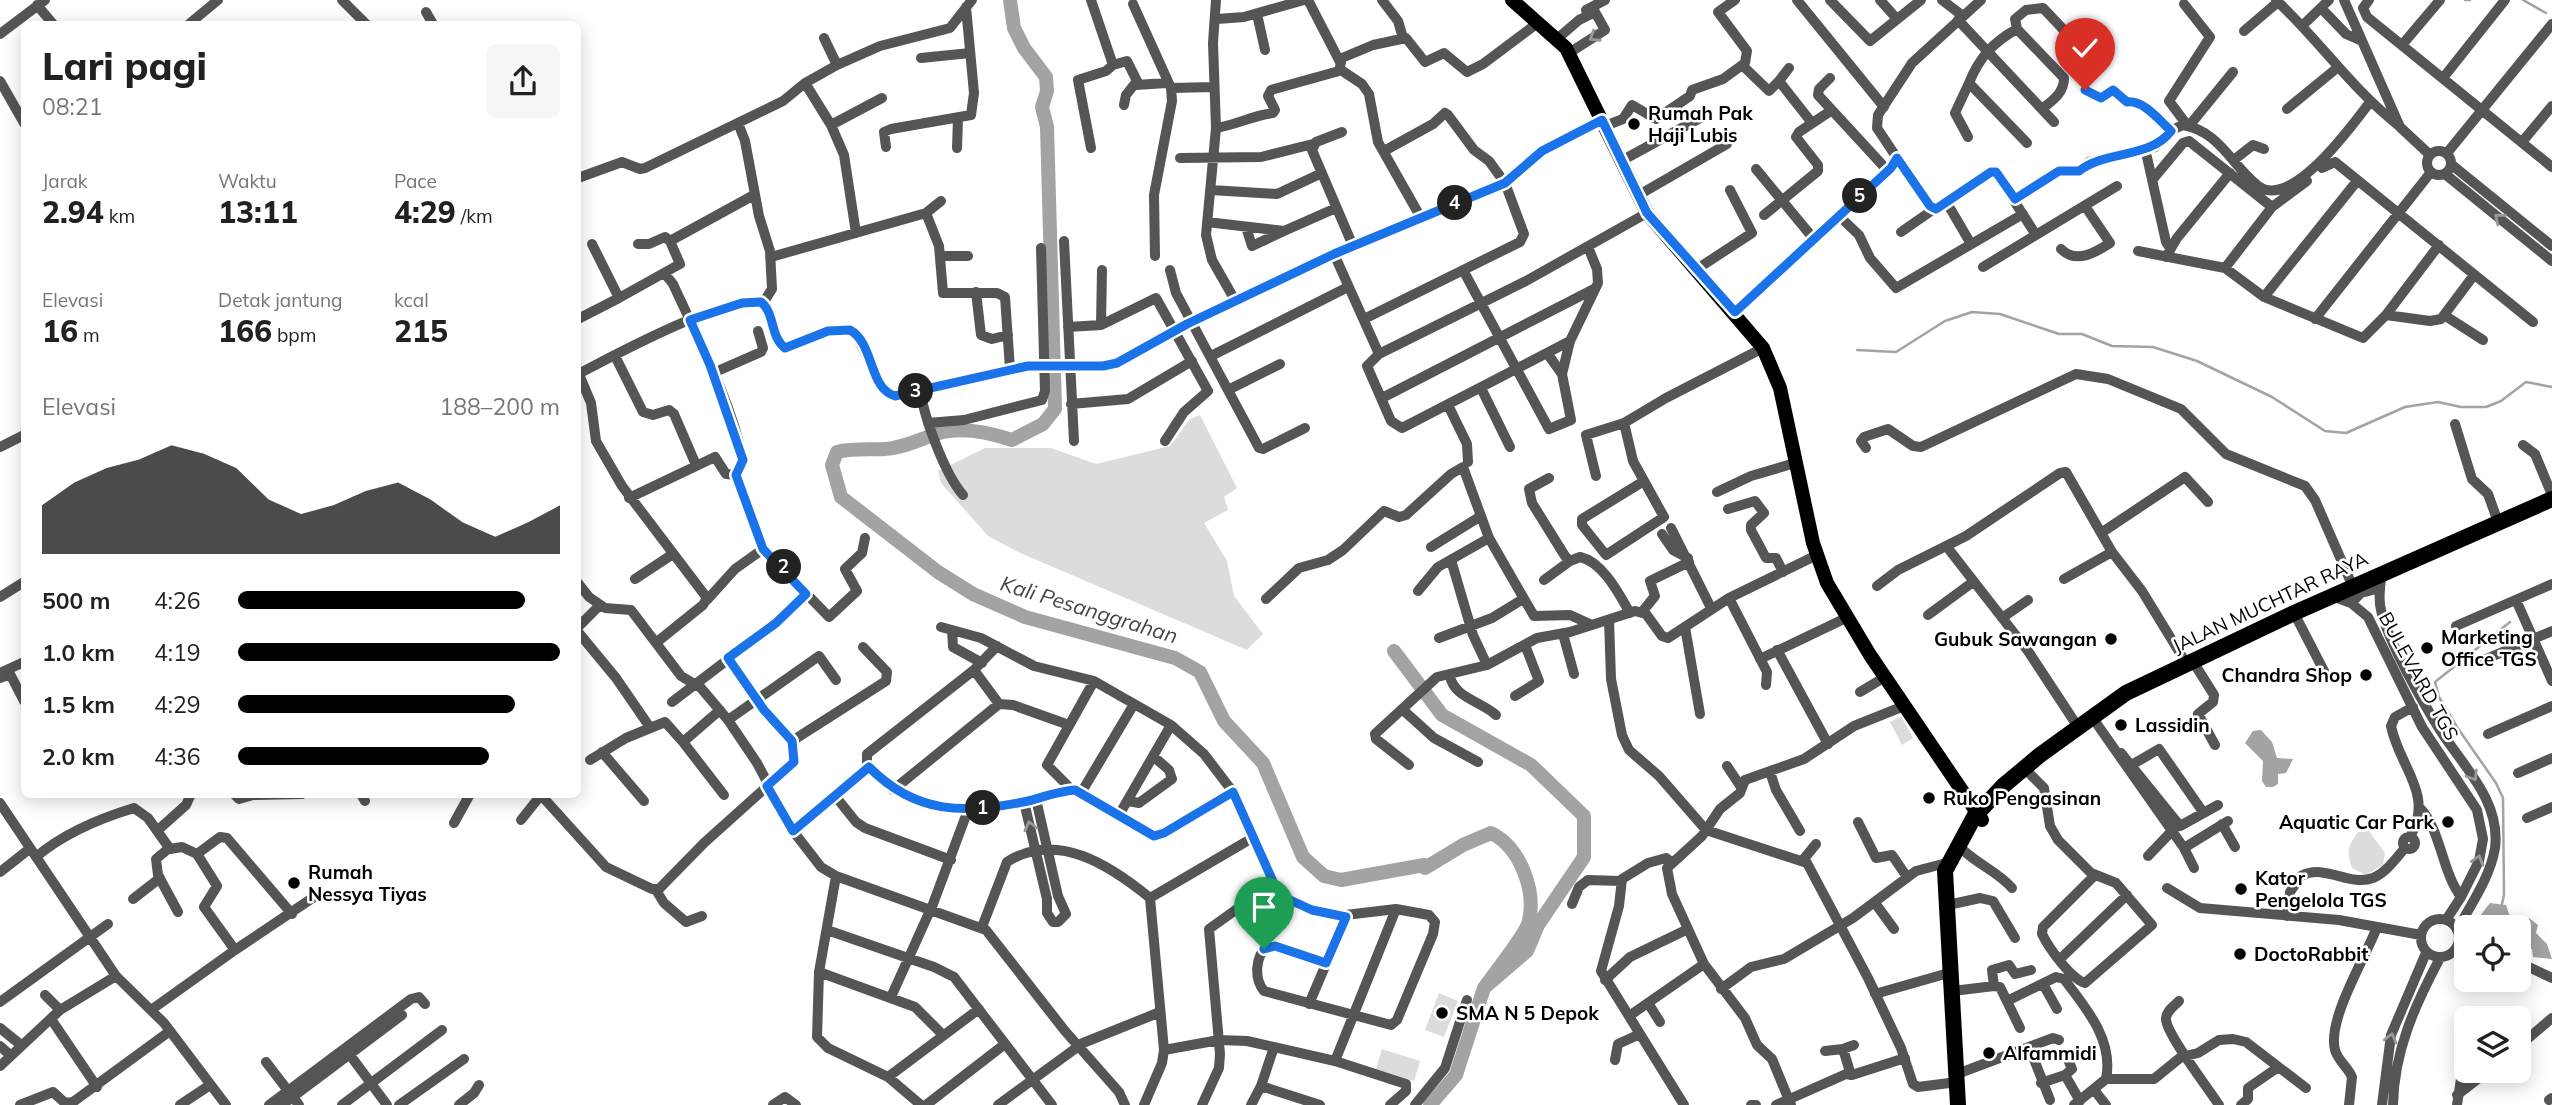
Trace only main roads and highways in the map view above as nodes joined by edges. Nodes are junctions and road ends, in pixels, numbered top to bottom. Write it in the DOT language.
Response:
graph roads {
  1 [pos="1512,0"];
  2 [pos="2552,497"];
  3 [pos="1979,816"];
  4 [pos="1958,1105"];
  1 -- 3 [label="main road"];
  2 -- 3 [label="highway, JALAN MUCHTAR RAYA"];
  3 -- 4 [label="highway, JALAN MUCHTAR RAYA"];
}
